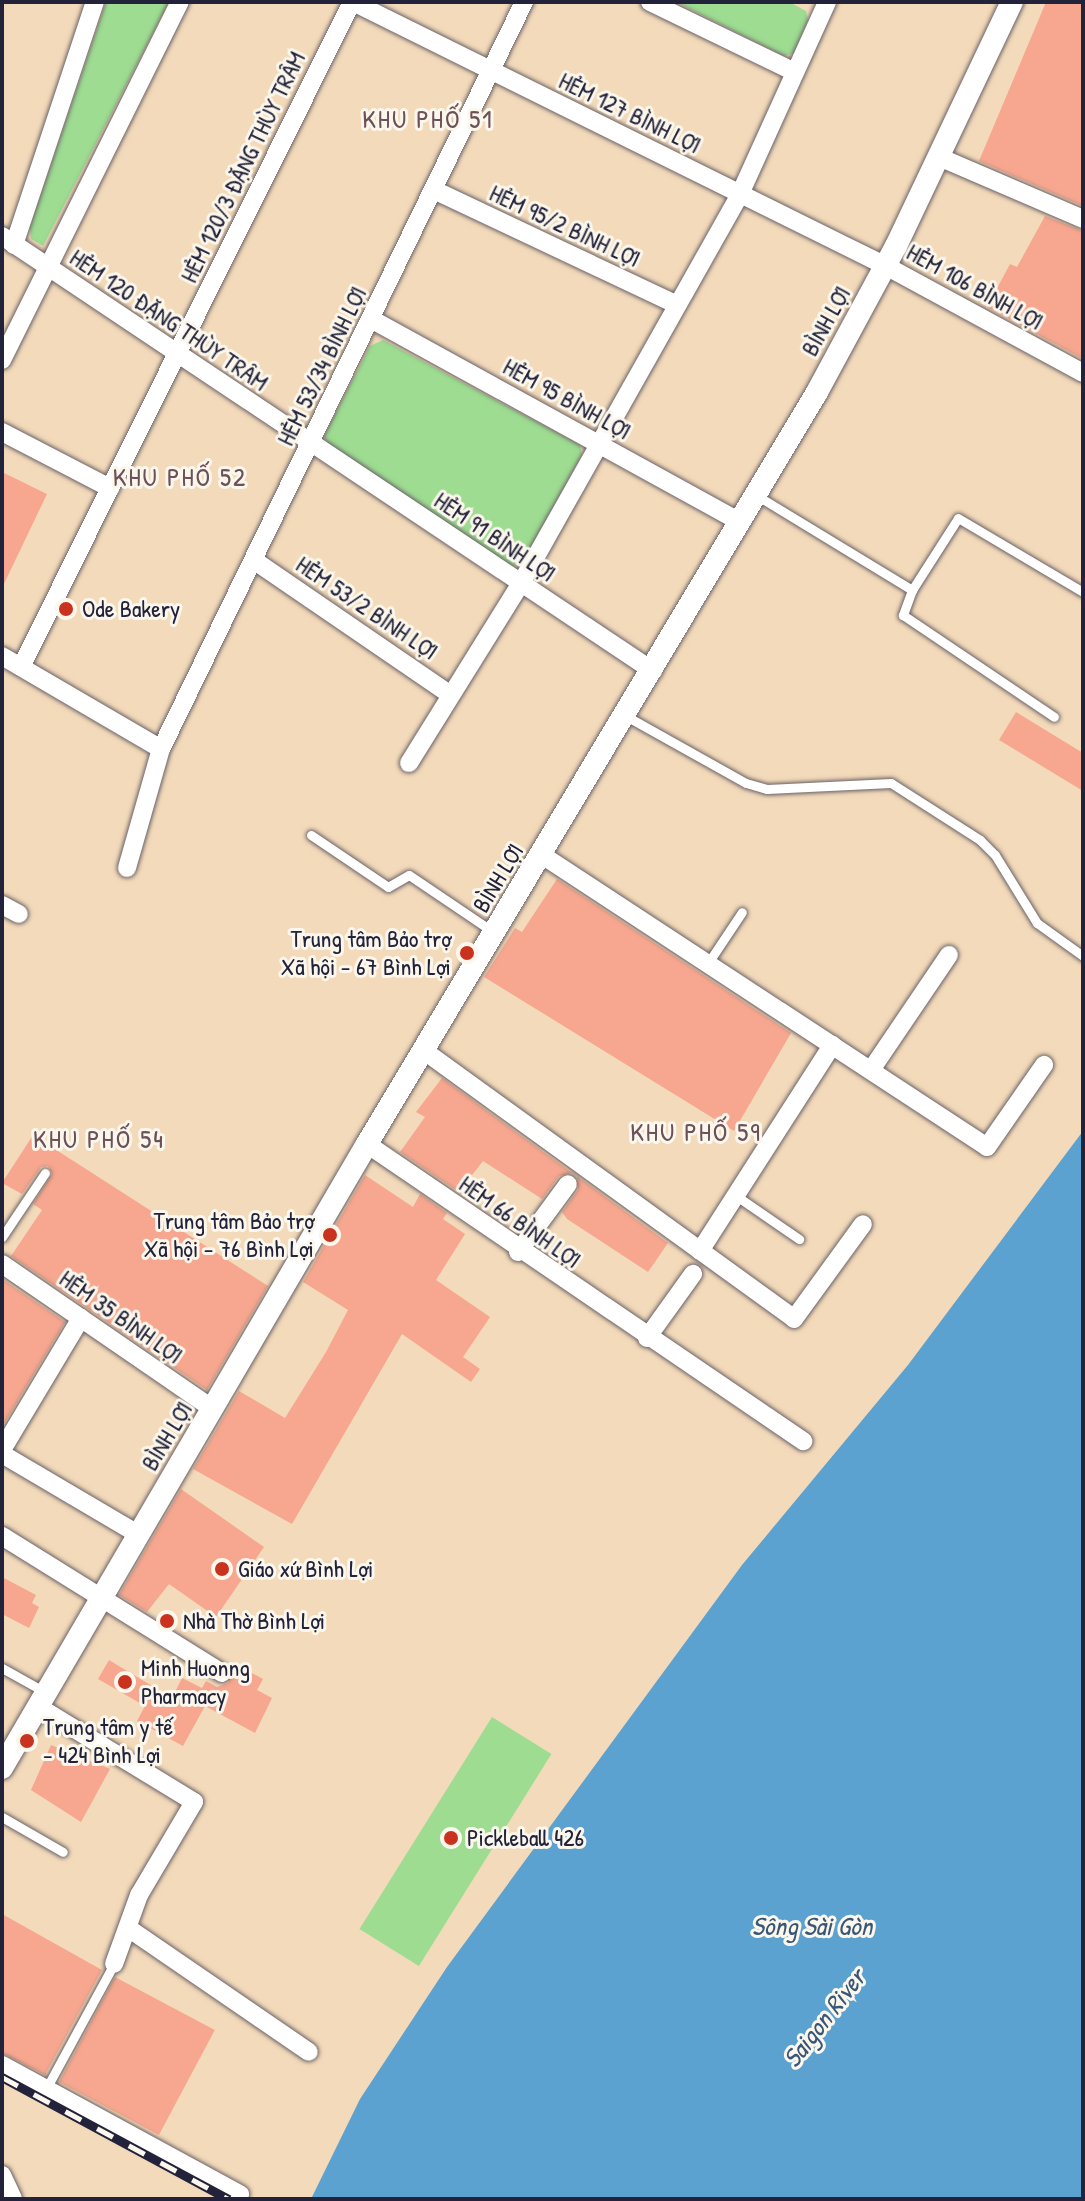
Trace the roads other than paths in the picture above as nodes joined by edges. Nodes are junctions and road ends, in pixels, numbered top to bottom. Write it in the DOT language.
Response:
graph roads {
  1 [pos="95,2"];
  2 [pos="180,2"];
  3 [pos="352,2"];
  4 [pos="524,2"];
  5 [pos="650,2"];
  6 [pos="1012,2"];
  7 [pos="823,3"];
  8 [pos="491,70"];
  9 [pos="795,72"];
  10 [pos="939,157"];
  11 [pos="434,190"];
  12 [pos="740,194"];
  13 [pos="1083,219"];
  14 [pos="8,240"];
  15 [pos="886,266"];
  16 [pos="48,268"];
  17 [pos="677,305"];
  18 [pos="371,319"];
  19 [pos="177,354"];
  20 [pos="2,360"];
  21 [pos="1083,373"];
  22 [pos="2,432"];
  23 [pos="311,443"];
  24 [pos="599,443"];
  25 [pos="110,488"];
  26 [pos="756,495"];
  27 [pos="740,522"];
  28 [pos="255,561"];
  29 [pos="521,583"];
  30 [pos="912,590"];
  31 [pos="1083,592"];
  32 [pos="2,656"];
  33 [pos="21,667"];
  34 [pos="653,671"];
  35 [pos="451,695"];
  36 [pos="626,716"];
  37 [pos="1054,717"];
  38 [pos="161,749"];
  39 [pos="409,763"];
  40 [pos="311,835"];
  41 [pos="542,855"];
  42 [pos="127,868"];
  43 [pos="742,912"];
  44 [pos="495,932"];
  45 [pos="949,955"];
  46 [pos="1083,956"];
  47 [pos="708,963"];
  48 [pos="832,1045"];
  49 [pos="423,1050"];
  50 [pos="1044,1065"];
  51 [pos="871,1070"];
  52 [pos="367,1144"];
  53 [pos="45,1173"];
  54 [pos="568,1184"];
  55 [pos="735,1195"];
  56 [pos="863,1224"];
  57 [pos="2,1237"];
  58 [pos="799,1239"];
  59 [pos="700,1251"];
  60 [pos="518,1252"];
  61 [pos="2,1264"];
  62 [pos="693,1274"];
  63 [pos="81,1318"];
  64 [pos="647,1338"];
  65 [pos="213,1409"];
  66 [pos="803,1441"];
  67 [pos="2,1452"];
  68 [pos="138,1534"];
  69 [pos="2,1536"];
  70 [pos="100,1598"];
  71 [pos="2,1668"];
  72 [pos="222,1673"];
  73 [pos="41,1699"];
  74 [pos="2,1768"];
  75 [pos="2,1817"];
  76 [pos="63,1852"];
  77 [pos="128,1928"];
  78 [pos="114,1964"];
  79 [pos="309,2052"];
  80 [pos="2,2065"];
  81 [pos="46,2089"];
  82 [pos="2,2175"];
  83 [pos="240,2194"];
  84 [pos="13,2199"];
  1 -- 14 [label="street"];
  2 -- 16 [label="street"];
  3 -- 8 [label="street, HẺM 127 BÌNH LỢI"];
  3 -- 19 [label="street, HẺM 120/3 ĐẶNG THÙY TRÂM"];
  4 -- 8 [label="street, HẺM 53/34 BÌNH LỢI"];
  5 -- 9 [label="street"];
  6 -- 10 [label="street, BÌNH LỢI"];
  7 -- 9 [label="street"];
  8 -- 11 [label="street, HẺM 53/34 BÌNH LỢI"];
  8 -- 12 [label="street, HẺM 127 BÌNH LỢI"];
  9 -- 12 [label="street"];
  10 -- 13 [label="street"];
  10 -- 15 [label="street, BÌNH LỢI"];
  11 -- 17 [label="street, HẺM 95/2 BÌNH LỢI"];
  11 -- 18 [label="street, HẺM 53/34 BÌNH LỢI"];
  12 -- 15 [label="street, HẺM 127 BÌNH LỢI"];
  12 -- 17 [label="street"];
  14 -- 16 [label="street, HẺM 120 ĐẶNG THÙY TRÂM"];
  15 -- 21 [label="street, HẺM 106 BÌNH LỢI"];
  15 -- 26 [label="street, BÌNH LỢI"];
  16 -- 19 [label="street, HẺM 120 ĐẶNG THÙY TRÂM"];
  16 -- 20 [label="street"];
  17 -- 24 [label="street"];
  18 -- 23 [label="street, HẺM 53/34 BÌNH LỢI"];
  18 -- 24 [label="street, HẺM 95 BÌNH LỢI"];
  19 -- 23 [label="street, HẺM 120 ĐẶNG THÙY TRÂM"];
  19 -- 25 [label="street, HẺM 120/3 ĐẶNG THÙY TRÂM"];
  22 -- 25 [label="street"];
  23 -- 28 [label="street, HẺM 53/34 BÌNH LỢI"];
  23 -- 29 [label="street, HẺM 91 BÌNH LỢI"];
  24 -- 27 [label="street, HẺM 95 BÌNH LỢI"];
  24 -- 29 [label="street, HẺM 53/2 BÌNH LỢI"];
  25 -- 33 [label="street, HẺM 120/3 ĐẶNG THÙY TRÂM"];
  26 -- 27 [label="street, BÌNH LỢI"];
  26 -- 30 [label="lane"];
  27 -- 34 [label="street, BÌNH LỢI"];
  28 -- 35 [label="street, HẺM 53/2 BÌNH LỢI"];
  28 -- 38 [label="street, HẺM 53/34 BÌNH LỢI"];
  29 -- 34 [label="street, HẺM 91 BÌNH LỢI"];
  29 -- 35 [label="street, HẺM 53/2 BÌNH LỢI"];
  30 -- 31 [label="lane"];
  30 -- 37 [label="lane"];
  32 -- 33 [label="street"];
  33 -- 38 [label="street"];
  34 -- 36 [label="street, BÌNH LỢI"];
  35 -- 39 [label="street, HẺM 53/2 BÌNH LỢI"];
  36 -- 41 [label="street, BÌNH LỢI"];
  36 -- 46 [label="lane"];
  38 -- 42 [label="street, HẺM 53/34 BÌNH LỢI"];
  40 -- 44 [label="lane"];
  41 -- 44 [label="street, BÌNH LỢI"];
  41 -- 47 [label="street"];
  43 -- 47 [label="lane"];
  44 -- 49 [label="street, BÌNH LỢI"];
  45 -- 51 [label="street"];
  47 -- 48 [label="street"];
  48 -- 51 [label="street"];
  48 -- 55 [label="street"];
  49 -- 52 [label="street, BÌNH LỢI"];
  49 -- 59 [label="street"];
  50 -- 51 [label="street"];
  52 -- 60 [label="street, HẺM 66 BÌNH LỢI"];
  52 -- 65 [label="street, BÌNH LỢI"];
  53 -- 57 [label="lane"];
  54 -- 60 [label="street"];
  55 -- 58 [label="lane"];
  55 -- 59 [label="street"];
  56 -- 59 [label="street"];
  60 -- 64 [label="street, HẺM 66 BÌNH LỢI"];
  61 -- 63 [label="street, HẺM 35 BÌNH LỢI"];
  62 -- 64 [label="street"];
  63 -- 65 [label="street, HẺM 35 BÌNH LỢI"];
  63 -- 67 [label="street"];
  64 -- 66 [label="street, HẺM 66 BÌNH LỢI"];
  65 -- 68 [label="street, BÌNH LỢI"];
  67 -- 68 [label="street"];
  68 -- 70 [label="street, BÌNH LỢI"];
  69 -- 70 [label="street"];
  70 -- 72 [label="street"];
  70 -- 73 [label="street, BÌNH LỢI"];
  71 -- 73 [label="lane"];
  73 -- 74 [label="street, BÌNH LỢI"];
  73 -- 77 [label="street"];
  75 -- 76 [label="lane"];
  77 -- 78 [label="street"];
  77 -- 79 [label="street"];
  78 -- 81 [label="lane"];
  80 -- 81 [label="street"];
  81 -- 83 [label="street"];
  82 -- 84 [label="street"];
}
